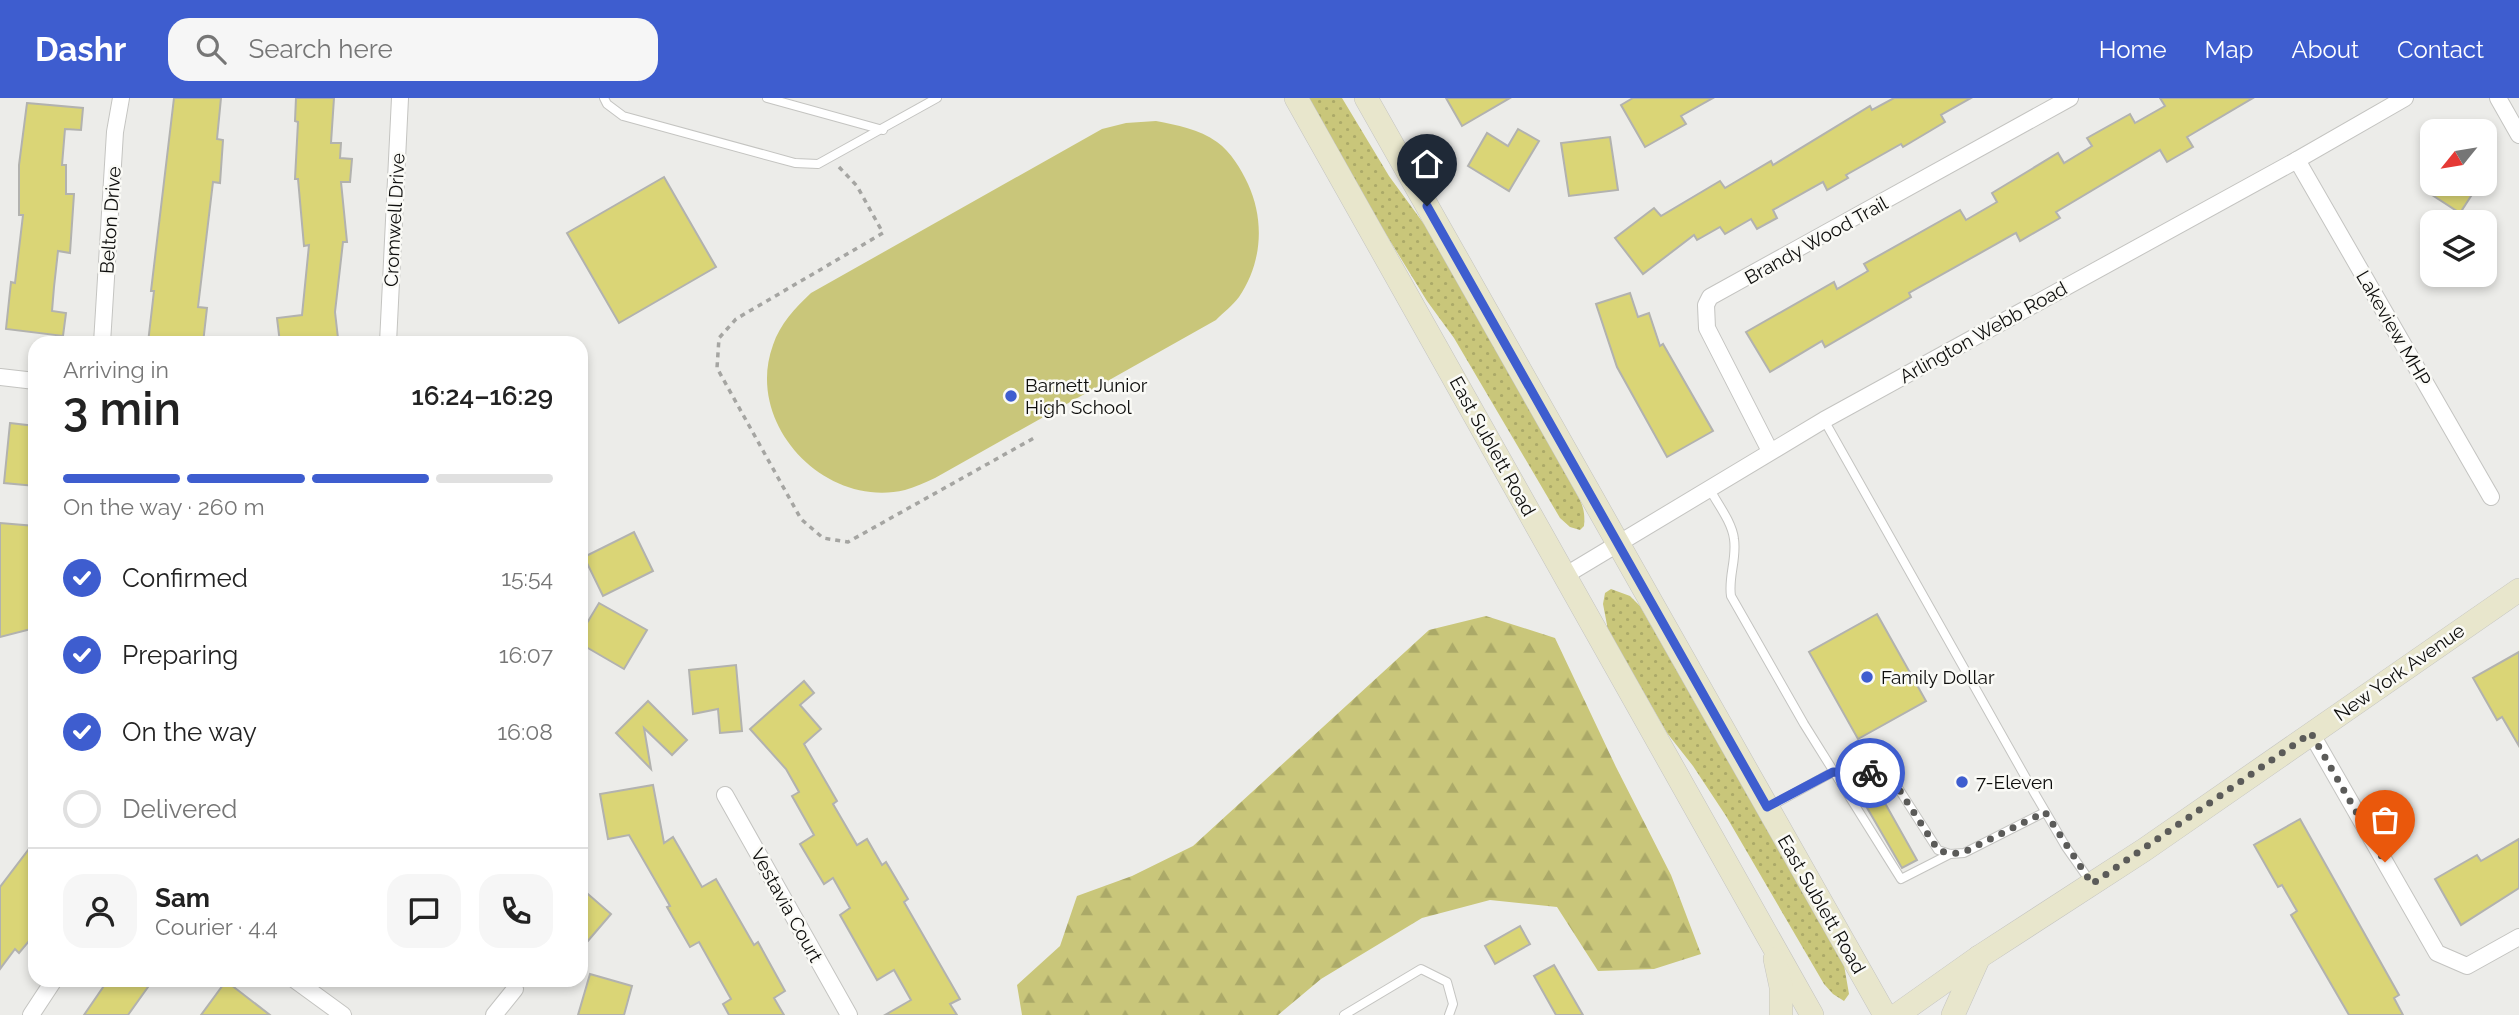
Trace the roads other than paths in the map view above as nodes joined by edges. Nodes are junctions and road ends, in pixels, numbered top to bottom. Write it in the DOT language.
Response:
graph roads {
  1 [pos="121,98"];
  2 [pos="400,98"];
  3 [pos="604,98"];
  4 [pos="767,98"];
  5 [pos="1296,98"];
  6 [pos="1366,98"];
  7 [pos="2070,98"];
  8 [pos="2405,98"];
  9 [pos="2498,98"];
  10 [pos="931,99"];
  11 [pos="883,130"];
  12 [pos="2519,135"];
  13 [pos="2297,160"];
  14 [pos="102,336"];
  15 [pos="388,336"];
  16 [pos="0,377"];
  17 [pos="28,380"];
  18 [pos="1824,420"];
  19 [pos="1770,451"];
  20 [pos="1709,488"];
  21 [pos="2491,497"];
  22 [pos="1618,544"];
  23 [pos="1566,575"];
  24 [pos="2519,590"];
  25 [pos="2311,733"];
  26 [pos="1833,772"];
  27 [pos="725,795"];
  28 [pos="1767,807"];
  29 [pos="2045,812"];
  30 [pos="1950,854"];
  31 [pos="2092,884"];
  32 [pos="2519,937"];
  33 [pos="1771,939"];
  34 [pos="1979,957"];
  35 [pos="49,987"];
  36 [pos="305,987"];
  37 [pos="515,989"];
  38 [pos="31,1015"];
  39 [pos="343,1015"];
  40 [pos="494,1015"];
  41 [pos="849,1015"];
  42 [pos="1344,1015"];
  43 [pos="1449,1015"];
  44 [pos="1781,1015"];
  45 [pos="1812,1015"];
  46 [pos="1885,1015"];
  47 [pos="1897,1015"];
  48 [pos="1953,1015"];
  1 -- 14 [label="street, Belton Drive"];
  2 -- 15 [label="street, Cromwell Drive"];
  3 -- 11 [label="lane"];
  4 -- 11 [label="lane"];
  5 -- 23 [label="main road, East Sublett Road"];
  6 -- 22 [label="main road, East Sublett Road"];
  7 -- 19 [label="street, Brandy Wood Trail"];
  8 -- 13 [label="street, Arlington Webb Road"];
  9 -- 12 [label="street"];
  10 -- 11 [label="lane"];
  13 -- 18 [label="street, Arlington Webb Road"];
  13 -- 21 [label="street, Lakeview MHP"];
  16 -- 17 [label="street"];
  18 -- 19 [label="street, Arlington Webb Road"];
  18 -- 29 [label="lane"];
  19 -- 20 [label="street, Arlington Webb Road"];
  20 -- 22 [label="street, Arlington Webb Road"];
  20 -- 26 [label="lane"];
  22 -- 23 [label="street, Arlington Webb Road"];
  22 -- 28 [label="main road, East Sublett Road"];
  23 -- 33 [label="main road, East Sublett Road"];
  24 -- 25 [label="main road, New York Avenue"];
  25 -- 31 [label="main road, New York Avenue"];
  25 -- 32 [label="street"];
  26 -- 28 [label="lane"];
  26 -- 30 [label="lane"];
  26 -- 30 [label="lane"];
  27 -- 41 [label="street, Vestavia Court"];
  28 -- 46 [label="main road, East Sublett Road"];
  29 -- 30 [label="lane"];
  29 -- 31 [label="lane"];
  31 -- 34 [label="main road, New York Avenue"];
  33 -- 44 [label="main road"];
  33 -- 45 [label="main road, East Sublett Road"];
  34 -- 47 [label="main road, New York Avenue"];
  34 -- 48 [label="main road"];
  35 -- 38 [label="street"];
  36 -- 39 [label="street"];
  37 -- 40 [label="street"];
  42 -- 43 [label="lane"];
}
